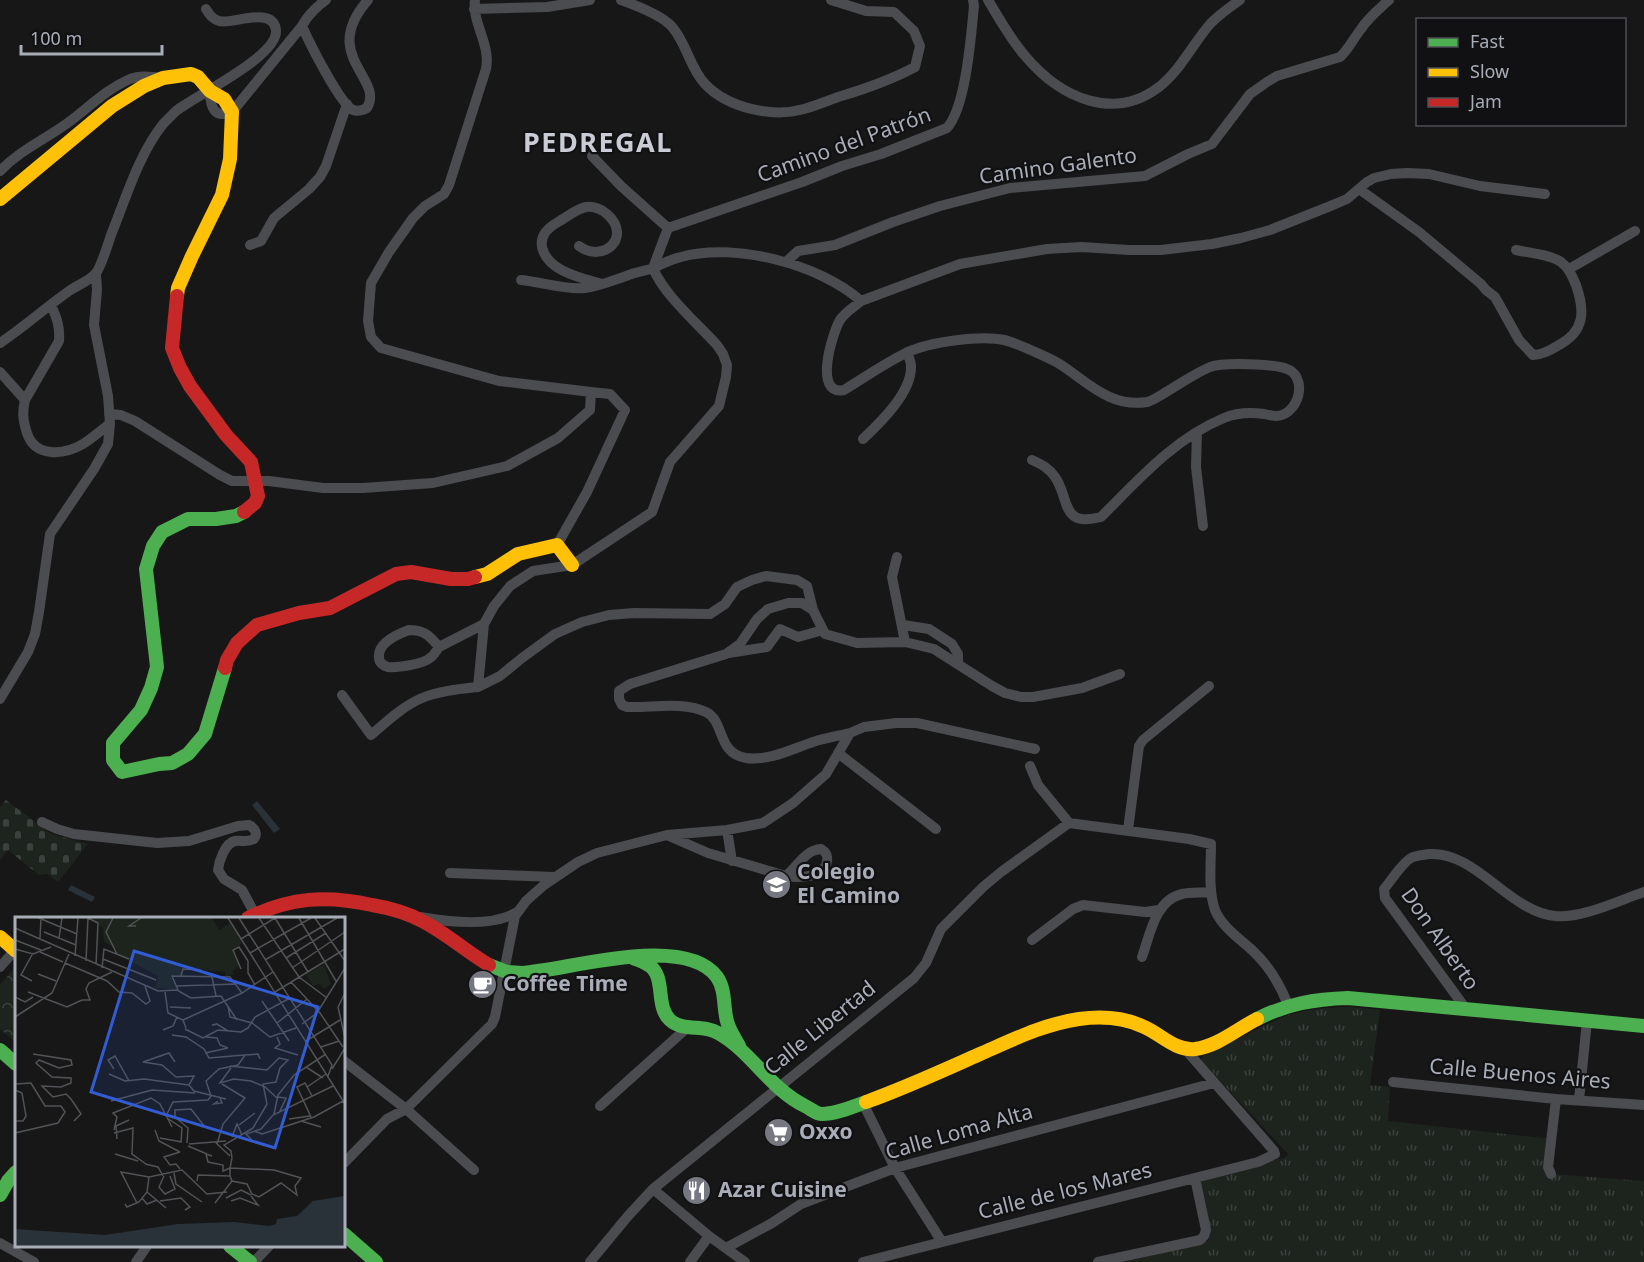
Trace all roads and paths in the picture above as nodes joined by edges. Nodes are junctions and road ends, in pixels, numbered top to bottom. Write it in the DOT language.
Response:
graph roads {
  1 [pos="326,0"];
  2 [pos="368,0"];
  3 [pos="590,0"];
  4 [pos="621,0"];
  5 [pos="831,0"];
  6 [pos="973,0"];
  7 [pos="988,0"];
  8 [pos="1240,0"];
  9 [pos="1389,0"];
  10 [pos="474,4"];
  11 [pos="206,9"];
  12 [pos="302,26"];
  13 [pos="163,78"];
  14 [pos="210,91"];
  15 [pos="347,104"];
  16 [pos="232,112"];
  17 [pos="592,156"];
  18 [pos="0,171"];
  19 [pos="1359,189"];
  20 [pos="1545,194"];
  21 [pos="0,199"];
  22 [pos="668,228"];
  23 [pos="1635,231"];
  24 [pos="250,245"];
  25 [pos="579,246"];
  26 [pos="1516,250"];
  27 [pos="786,262"];
  28 [pos="653,268"];
  29 [pos="1569,269"];
  30 [pos="96,274"];
  31 [pos="521,280"];
  32 [pos="605,285"];
  33 [pos="861,301"];
  34 [pos="51,305"];
  35 [pos="0,343"];
  36 [pos="908,352"];
  37 [pos="0,372"];
  38 [pos="591,392"];
  39 [pos="25,400"];
  40 [pos="110,419"];
  41 [pos="1197,432"];
  42 [pos="863,439"];
  43 [pos="1032,460"];
  44 [pos="254,480"];
  45 [pos="1203,526"];
  46 [pos="556,545"];
  47 [pos="897,558"];
  48 [pos="572,565"];
  49 [pos="813,610"];
  50 [pos="483,624"];
  51 [pos="903,625"];
  52 [pos="823,630"];
  53 [pos="905,642"];
  54 [pos="439,647"];
  55 [pos="726,654"];
  56 [pos="958,663"];
  57 [pos="1120,674"];
  58 [pos="1209,686"];
  59 [pos="478,687"];
  60 [pos="342,695"];
  61 [pos="0,699"];
  62 [pos="850,734"];
  63 [pos="1035,749"];
  64 [pos="838,753"];
  65 [pos="1030,766"];
  66 [pos="42,822"];
  67 [pos="1069,823"];
  68 [pos="936,829"];
  69 [pos="727,830"];
  70 [pos="1128,830"];
  71 [pos="667,835"];
  72 [pos="732,861"];
  73 [pos="450,873"];
  74 [pos="786,876"];
  75 [pos="555,877"];
  76 [pos="1211,891"];
  77 [pos="1644,892"];
  78 [pos="1159,910"];
  79 [pos="517,912"];
  80 [pos="412,915"];
  81 [pos="251,916"];
  82 [pos="0,937"];
  83 [pos="1032,940"];
  84 [pos="15,949"];
  85 [pos="15,951"];
  86 [pos="1142,957"];
  87 [pos="633,958"];
  88 [pos="0,966"];
  89 [pos="504,972"];
  90 [pos="1288,1005"];
  91 [pos="1466,1010"];
  92 [pos="1587,1021"];
  93 [pos="1644,1026"];
  94 [pos="688,1028"];
  95 [pos="1185,1049"];
  96 [pos="0,1050"];
  97 [pos="742,1050"];
  98 [pos="345,1061"];
  99 [pos="15,1063"];
  100 [pos="1393,1082"];
  101 [pos="1214,1083"];
  102 [pos="778,1088"];
  103 [pos="1556,1099"];
  104 [pos="1579,1100"];
  105 [pos="863,1103"];
  106 [pos="1644,1105"];
  107 [pos="600,1106"];
  108 [pos="406,1109"];
  109 [pos="345,1162"];
  110 [pos="895,1168"];
  111 [pos="474,1170"];
  112 [pos="15,1173"];
  113 [pos="1551,1174"];
  114 [pos="1195,1178"];
  115 [pos="653,1189"];
  116 [pos="0,1196"];
  117 [pos="345,1235"];
  118 [pos="709,1236"];
  119 [pos="942,1242"];
  120 [pos="0,1243"];
  121 [pos="146,1247"];
  122 [pos="233,1247"];
  123 [pos="267,1247"];
  124 [pos="726,1248"];
  125 [pos="34,1262"];
  126 [pos="136,1262"];
  127 [pos="252,1262"];
  128 [pos="376,1262"];
  129 [pos="590,1262"];
  130 [pos="690,1262"];
  131 [pos="745,1262"];
  132 [pos="863,1262"];
  133 [pos="1098,1262"];
  1 -- 12 [label="street"];
  2 -- 15 [label="street"];
  3 -- 10 [label="street"];
  4 -- 5 [label="street"];
  6 -- 22 [label="street, Camino del Patrón"];
  7 -- 8 [label="street"];
  9 -- 27 [label="street, Camino Galento"];
  10 -- 38 [label="street"];
  11 -- 14 [label="street"];
  12 -- 15 [label="street"];
  12 -- 16 [label="street"];
  13 -- 14 [label="street"];
  13 -- 18 [label="street"];
  13 -- 21 [label="street"];
  14 -- 16 [label="street"];
  14 -- 30 [label="street"];
  15 -- 24 [label="street"];
  16 -- 44 [label="street"];
  17 -- 22 [label="street"];
  19 -- 20 [label="street"];
  19 -- 29 [label="street"];
  19 -- 33 [label="street"];
  22 -- 28 [label="street"];
  23 -- 29 [label="street"];
  25 -- 32 [label="street"];
  26 -- 29 [label="street"];
  27 -- 28 [label="street"];
  27 -- 33 [label="street"];
  28 -- 32 [label="street"];
  28 -- 48 [label="street"];
  30 -- 34 [label="street"];
  30 -- 40 [label="street"];
  31 -- 32 [label="street"];
  33 -- 36 [label="street"];
  34 -- 35 [label="street"];
  34 -- 39 [label="street"];
  36 -- 41 [label="street"];
  36 -- 42 [label="street"];
  37 -- 39 [label="street"];
  38 -- 44 [label="street"];
  38 -- 46 [label="street"];
  39 -- 40 [label="street"];
  40 -- 44 [label="street"];
  40 -- 61 [label="street"];
  41 -- 43 [label="street"];
  41 -- 45 [label="street"];
  44 -- 46 [label="street"];
  46 -- 48 [label="street"];
  47 -- 51 [label="street"];
  48 -- 50 [label="street"];
  49 -- 52 [label="street"];
  49 -- 55 [label="street"];
  49 -- 59 [label="street"];
  50 -- 54 [label="street"];
  50 -- 59 [label="street"];
  51 -- 53 [label="street"];
  51 -- 56 [label="street"];
  52 -- 53 [label="street"];
  52 -- 55 [label="street"];
  53 -- 56 [label="street"];
  54 -- 54 [label="street"];
  55 -- 62 [label="street"];
  56 -- 57 [label="street"];
  58 -- 70 [label="street"];
  59 -- 60 [label="street"];
  62 -- 63 [label="street"];
  62 -- 64 [label="street"];
  64 -- 68 [label="street"];
  64 -- 69 [label="street"];
  65 -- 67 [label="street"];
  66 -- 81 [label="street"];
  67 -- 70 [label="street"];
  67 -- 102 [label="street, Calle Libertad"];
  69 -- 71 [label="street"];
  69 -- 72 [label="street"];
  70 -- 76 [label="street"];
  71 -- 72 [label="street"];
  71 -- 75 [label="street"];
  72 -- 74 [label="street"];
  73 -- 75 [label="street"];
  75 -- 79 [label="street"];
  76 -- 78 [label="street"];
  76 -- 90 [label="street"];
  77 -- 91 [label="street, Don Alberto"];
  78 -- 83 [label="street"];
  78 -- 86 [label="street"];
  79 -- 80 [label="street"];
  79 -- 89 [label="street"];
  80 -- 81 [label="street"];
  80 -- 89 [label="street"];
  82 -- 84 [label="street"];
  85 -- 88 [label="street"];
  87 -- 89 [label="street"];
  87 -- 94 [label="street"];
  87 -- 97 [label="street"];
  89 -- 108 [label="street"];
  90 -- 91 [label="street"];
  90 -- 95 [label="street"];
  91 -- 92 [label="street"];
  92 -- 93 [label="street"];
  92 -- 104 [label="street"];
  94 -- 97 [label="street"];
  94 -- 107 [label="street"];
  95 -- 101 [label="street"];
  95 -- 105 [label="street"];
  96 -- 99 [label="street"];
  97 -- 102 [label="street"];
  98 -- 108 [label="street"];
  100 -- 103 [label="street, Calle Buenos Aires"];
  101 -- 110 [label="street, Calle Loma Alta"];
  101 -- 114 [label="street, Calle de los Mares"];
  102 -- 105 [label="street"];
  102 -- 115 [label="street, Calle Libertad"];
  103 -- 104 [label="street, Calle Buenos Aires"];
  103 -- 113 [label="street"];
  104 -- 106 [label="street, Calle Buenos Aires"];
  105 -- 110 [label="street"];
  108 -- 109 [label="street"];
  108 -- 111 [label="street"];
  110 -- 119 [label="street"];
  110 -- 124 [label="street, Calle Loma Alta"];
  112 -- 116 [label="street"];
  114 -- 119 [label="street, Calle de los Mares"];
  114 -- 133 [label="street"];
  115 -- 118 [label="street"];
  115 -- 129 [label="street, Calle Libertad"];
  117 -- 128 [label="street"];
  118 -- 124 [label="street"];
  118 -- 130 [label="street"];
  119 -- 132 [label="street, Calle de los Mares"];
  120 -- 125 [label="street"];
  121 -- 126 [label="street"];
  122 -- 127 [label="street"];
  123 -- 127 [label="street"];
  124 -- 131 [label="street"];
}
